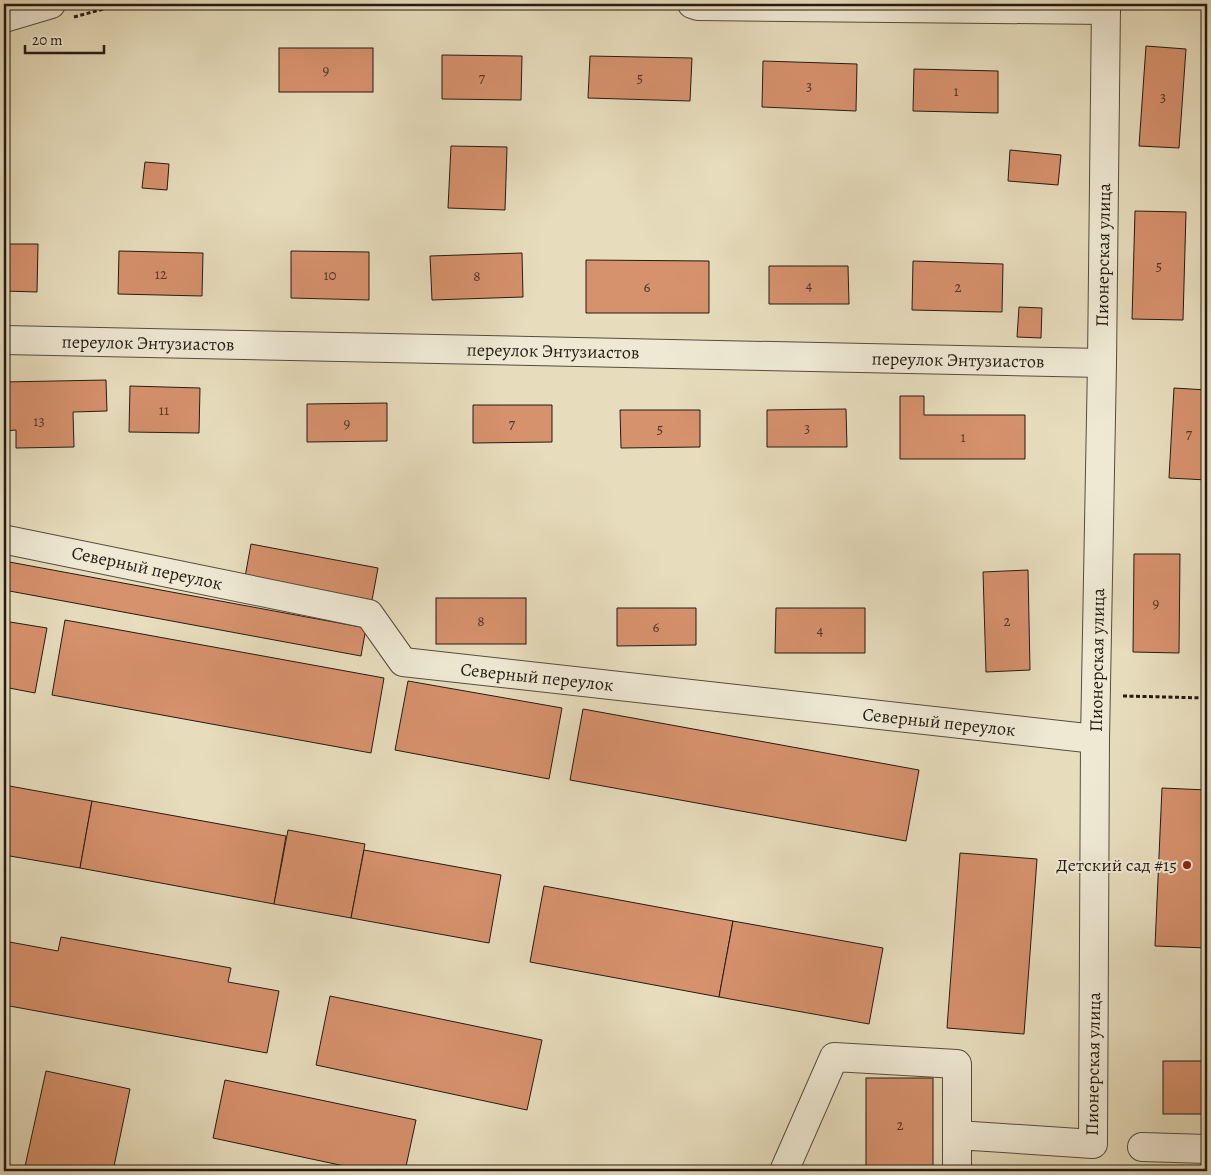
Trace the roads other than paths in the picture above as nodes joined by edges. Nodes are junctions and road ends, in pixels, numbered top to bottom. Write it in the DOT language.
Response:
graph roads {
  1 [pos="51,4"];
  2 [pos="692,4"];
  3 [pos="1106,7"];
  4 [pos="4,18"];
  5 [pos="4,340"];
  6 [pos="1102,363"];
  7 [pos="7,540"];
  8 [pos="1096,739"];
  9 [pos="957,1136"];
  10 [pos="1142,1147"];
  11 [pos="1207,1149"];
  12 [pos="784,1171"];
  13 [pos="957,1171"];
  1 -- 4 [label="street"];
  2 -- 3 [label="street"];
  3 -- 6 [label="street, Пионерская улица"];
  5 -- 6 [label="street, переулок Энтузиастов"];
  6 -- 8 [label="street, Пионерская улица"];
  7 -- 8 [label="street, Северный переулок"];
  8 -- 9 [label="street, Пионерская улица"];
  9 -- 12 [label="street"];
  9 -- 13 [label="street"];
  10 -- 11 [label="street"];
}
